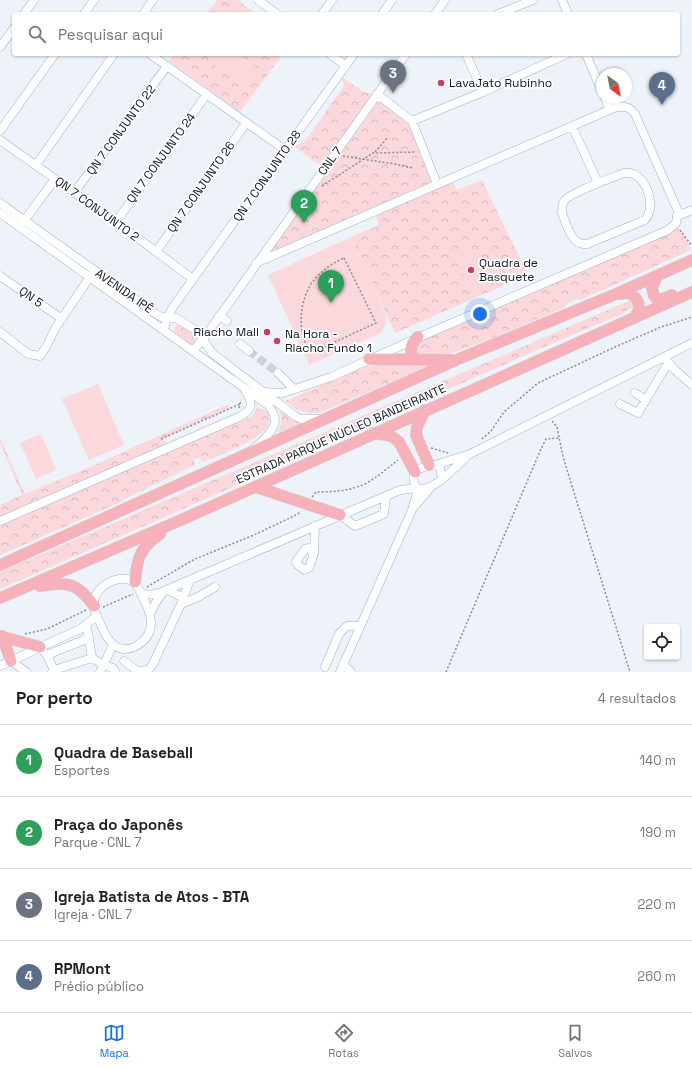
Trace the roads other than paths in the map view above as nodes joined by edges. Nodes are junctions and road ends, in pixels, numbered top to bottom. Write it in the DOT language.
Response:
graph roads {
  1 [pos="34,0"];
  2 [pos="94,0"];
  3 [pos="153,0"];
  4 [pos="258,0"];
  5 [pos="273,0"];
  6 [pos="332,0"];
  7 [pos="392,0"];
  8 [pos="445,0"];
  9 [pos="533,0"];
  10 [pos="562,0"];
  11 [pos="268,8"];
  12 [pos="25,12"];
  13 [pos="85,12"];
  14 [pos="144,12"];
  15 [pos="274,12"];
  16 [pos="323,12"];
  17 [pos="383,12"];
  18 [pos="436,12"];
  19 [pos="503,12"];
  20 [pos="567,12"];
  21 [pos="12,31"];
  22 [pos="0,47"];
  23 [pos="54,56"];
  24 [pos="113,56"];
  25 [pos="153,56"];
  26 [pos="333,56"];
  27 [pos="353,56"];
  28 [pos="405,56"];
  29 [pos="467,56"];
  30 [pos="563,56"];
  31 [pos="587,56"];
  32 [pos="167,66"];
  33 [pos="346,66"];
  34 [pos="596,78"];
  35 [pos="484,92"];
  36 [pos="207,94"];
  37 [pos="377,94"];
  38 [pos="607,104"];
  39 [pos="609,109"];
  40 [pos="412,121"];
  41 [pos="246,123"];
  42 [pos="572,126"];
  43 [pos="0,131"];
  44 [pos="0,140"];
  45 [pos="286,150"];
  46 [pos="36,165"];
  47 [pos="55,179"];
  48 [pos="598,183"];
  49 [pos="437,184"];
  50 [pos="74,193"];
  51 [pos="0,203"];
  52 [pos="692,210"];
  53 [pos="0,213"];
  54 [pos="678,216"];
  55 [pos="116,222"];
  56 [pos="22,224"];
  57 [pos="156,252"];
  58 [pos="692,260"];
  59 [pos="256,263"];
  60 [pos="92,274"];
  61 [pos="0,276"];
  62 [pos="657,276"];
  63 [pos="193,279"];
  64 [pos="692,286"];
  65 [pos="692,292"];
  66 [pos="616,294"];
  67 [pos="180,298"];
  68 [pos="219,316"];
  69 [pos="167,318"];
  70 [pos="634,318"];
  71 [pos="62,319"];
  72 [pos="180,320"];
  73 [pos="227,321"];
  74 [pos="212,326"];
  75 [pos="164,330"];
  76 [pos="197,331"];
  77 [pos="0,332"];
  78 [pos="418,337"];
  79 [pos="203,339"];
  80 [pos="692,343"];
  81 [pos="240,344"];
  82 [pos="193,351"];
  83 [pos="250,351"];
  84 [pos="369,359"];
  85 [pos="414,360"];
  86 [pos="456,360"];
  87 [pos="666,360"];
  88 [pos="278,373"];
  89 [pos="692,385"];
  90 [pos="243,388"];
  91 [pos="294,389"];
  92 [pos="262,392"];
  93 [pos="634,393"];
  94 [pos="646,400"];
  95 [pos="620,404"];
  96 [pos="425,410"];
  97 [pos="327,419"];
  98 [pos="374,433"];
  99 [pos="249,453"];
  100 [pos="470,454"];
  101 [pos="432,465"];
  102 [pos="414,475"];
  103 [pos="442,478"];
  104 [pos="434,485"];
  105 [pos="256,487"];
  106 [pos="417,488"];
  107 [pos="400,490"];
  108 [pos="386,496"];
  109 [pos="412,510"];
  110 [pos="340,515"];
  111 [pos="181,520"];
  112 [pos="0,521"];
  113 [pos="315,526"];
  114 [pos="314,553"];
  115 [pos="0,565"];
  116 [pos="190,580"];
  117 [pos="215,587"];
  118 [pos="22,589"];
  119 [pos="139,589"];
  120 [pos="166,590"];
  121 [pos="0,598"];
  122 [pos="182,601"];
  123 [pos="95,611"];
  124 [pos="150,614"];
  125 [pos="360,626"];
  126 [pos="84,628"];
  127 [pos="103,630"];
  128 [pos="1,636"];
  129 [pos="89,638"];
  130 [pos="113,645"];
  131 [pos="132,649"];
  132 [pos="43,651"];
  133 [pos="92,658"];
  134 [pos="124,661"];
  135 [pos="11,662"];
  136 [pos="0,666"];
  137 [pos="325,667"];
  138 [pos="341,668"];
  139 [pos="102,669"];
  140 [pos="53,671"];
  141 [pos="26,672"];
  142 [pos="116,672"];
  143 [pos="351,672"];
  1 -- 12 [label="street"];
  2 -- 13 [label="street"];
  3 -- 14 [label="street"];
  4 -- 11 [label="street"];
  5 -- 11 [label="street"];
  6 -- 16 [label="street"];
  7 -- 17 [label="street"];
  8 -- 18 [label="street"];
  9 -- 19 [label="street"];
  10 -- 20 [label="street"];
  11 -- 15 [label="street"];
  21 -- 22 [label="street"];
  23 -- 43 [label="street"];
  24 -- 46 [label="street"];
  25 -- 32 [label="street"];
  26 -- 33 [label="street"];
  27 -- 33 [label="street, QN 7 CONJUNTO 28"];
  28 -- 37 [label="street, CNL 7"];
  29 -- 35 [label="street"];
  30 -- 35 [label="street"];
  31 -- 34 [label="street"];
  32 -- 36 [label="street"];
  32 -- 50 [label="street, QN 7 CONJUNTO 22"];
  33 -- 45 [label="street, QN 7 CONJUNTO 28"];
  35 -- 40 [label="street"];
  36 -- 41 [label="street"];
  36 -- 55 [label="street, QN 7 CONJUNTO 24"];
  37 -- 40 [label="street"];
  37 -- 59 [label="street, CNL 7"];
  38 -- 39 [label="street"];
  39 -- 42 [label="street"];
  39 -- 54 [label="street"];
  40 -- 49 [label="street"];
  41 -- 45 [label="street"];
  41 -- 57 [label="street, QN 7 CONJUNTO 26"];
  42 -- 48 [label="street"];
  42 -- 49 [label="street"];
  44 -- 46 [label="street, QN 7 CONJUNTO 2"];
  45 -- 63 [label="street, QN 7 CONJUNTO 28"];
  46 -- 47 [label="street, QN 7 CONJUNTO 2"];
  47 -- 50 [label="street, QN 7 CONJUNTO 2"];
  47 -- 56 [label="street"];
  48 -- 48 [label="street"];
  49 -- 59 [label="street"];
  50 -- 55 [label="street, QN 7 CONJUNTO 2"];
  51 -- 56 [label="street, AVENIDA IPÊ"];
  52 -- 54 [label="street"];
  53 -- 56 [label="street, AVENIDA IPÊ"];
  54 -- 78 [label="street"];
  55 -- 57 [label="street, QN 7 CONJUNTO 2"];
  56 -- 60 [label="street, AVENIDA IPÊ"];
  57 -- 63 [label="street, QN 7 CONJUNTO 2"];
  58 -- 62 [label="highway, ESTRADA PARQUE NÚCLEO BANDEIRANTE"];
  59 -- 68 [label="street, CNL 7"];
  60 -- 69 [label="street, AVENIDA IPÊ"];
  60 -- 71 [label="street"];
  60 -- 75 [label="street, AVENIDA IPÊ"];
  61 -- 71 [label="street, QN 5"];
  62 -- 64 [label="highway"];
  62 -- 66 [label="highway, ESTRADA PARQUE NÚCLEO BANDEIRANTE"];
  63 -- 67 [label="street, QN 7 CONJUNTO 28"];
  65 -- 70 [label="highway, ESTRADA PARQUE NÚCLEO BANDEIRANTE"];
  66 -- 70 [label="highway"];
  66 -- 86 [label="highway, ESTRADA PARQUE NÚCLEO BANDEIRANTE"];
  67 -- 69 [label="street, QN 7 CONJUNTO 28"];
  67 -- 72 [label="street"];
  68 -- 73 [label="street"];
  68 -- 74 [label="street, CNL 7"];
  69 -- 72 [label="street, AVENIDA IPÊ"];
  69 -- 75 [label="street, QN 7 CONJUNTO 28"];
  70 -- 96 [label="highway, ESTRADA PARQUE NÚCLEO BANDEIRANTE"];
  71 -- 77 [label="street"];
  72 -- 76 [label="street, AVENIDA IPÊ"];
  74 -- 76 [label="street"];
  74 -- 79 [label="street, CNL 7"];
  75 -- 82 [label="street, AVENIDA IPÊ"];
  76 -- 79 [label="street, AVENIDA IPÊ"];
  78 -- 84 [label="street"];
  78 -- 85 [label="highway"];
  79 -- 82 [label="street, CNL 7"];
  79 -- 92 [label="street, AVENIDA IPÊ"];
  80 -- 87 [label="street"];
  81 -- 83 [label="street"];
  82 -- 90 [label="street, AVENIDA IPÊ"];
  84 -- 85 [label="highway"];
  84 -- 91 [label="street"];
  85 -- 86 [label="highway"];
  86 -- 97 [label="highway, ESTRADA PARQUE NÚCLEO BANDEIRANTE"];
  87 -- 89 [label="street"];
  87 -- 94 [label="street"];
  87 -- 100 [label="street"];
  88 -- 91 [label="street"];
  90 -- 99 [label="street, AVENIDA IPÊ"];
  90 -- 112 [label="street"];
  91 -- 92 [label="street"];
  92 -- 97 [label="street, AVENIDA IPÊ"];
  93 -- 94 [label="street"];
  94 -- 95 [label="street"];
  96 -- 98 [label="highway, ESTRADA PARQUE NÚCLEO BANDEIRANTE"];
  96 -- 101 [label="highway"];
  97 -- 99 [label="highway, ESTRADA PARQUE NÚCLEO BANDEIRANTE"];
  98 -- 102 [label="highway"];
  98 -- 105 [label="highway, ESTRADA PARQUE NÚCLEO BANDEIRANTE"];
  99 -- 115 [label="highway, ESTRADA PARQUE NÚCLEO BANDEIRANTE"];
  100 -- 101 [label="street"];
  100 -- 103 [label="street"];
  101 -- 102 [label="street"];
  101 -- 103 [label="street"];
  102 -- 106 [label="street"];
  102 -- 107 [label="street"];
  103 -- 104 [label="street"];
  104 -- 106 [label="street"];
  104 -- 109 [label="street"];
  105 -- 110 [label="highway"];
  105 -- 111 [label="highway, ESTRADA PARQUE NÚCLEO BANDEIRANTE"];
  106 -- 107 [label="street"];
  106 -- 109 [label="street"];
  107 -- 108 [label="street"];
  108 -- 110 [label="street"];
  108 -- 110 [label="street"];
  109 -- 125 [label="street"];
  110 -- 113 [label="street"];
  111 -- 118 [label="highway, ESTRADA PARQUE NÚCLEO BANDEIRANTE"];
  111 -- 119 [label="highway"];
  113 -- 114 [label="street"];
  113 -- 116 [label="street"];
  116 -- 120 [label="street"];
  116 -- 122 [label="street"];
  117 -- 122 [label="street"];
  118 -- 121 [label="highway, ESTRADA PARQUE NÚCLEO BANDEIRANTE"];
  118 -- 123 [label="highway"];
  119 -- 120 [label="street"];
  119 -- 123 [label="street"];
  119 -- 124 [label="street"];
  120 -- 122 [label="street"];
  120 -- 124 [label="street"];
  122 -- 134 [label="street"];
  123 -- 126 [label="street"];
  123 -- 127 [label="street"];
  124 -- 131 [label="street"];
  125 -- 137 [label="street"];
  125 -- 138 [label="street"];
  126 -- 127 [label="street"];
  126 -- 129 [label="street"];
  126 -- 132 [label="street"];
  127 -- 130 [label="street"];
  128 -- 132 [label="highway"];
  128 -- 135 [label="highway"];
  129 -- 132 [label="street"];
  129 -- 133 [label="street"];
  130 -- 131 [label="street"];
  130 -- 139 [label="street"];
  131 -- 134 [label="street"];
  132 -- 135 [label="street"];
  132 -- 140 [label="street"];
  133 -- 139 [label="street"];
  133 -- 140 [label="street"];
  134 -- 142 [label="street"];
  135 -- 136 [label="street"];
  135 -- 141 [label="street"];
  138 -- 143 [label="street"];
  139 -- 142 [label="street"];
}
